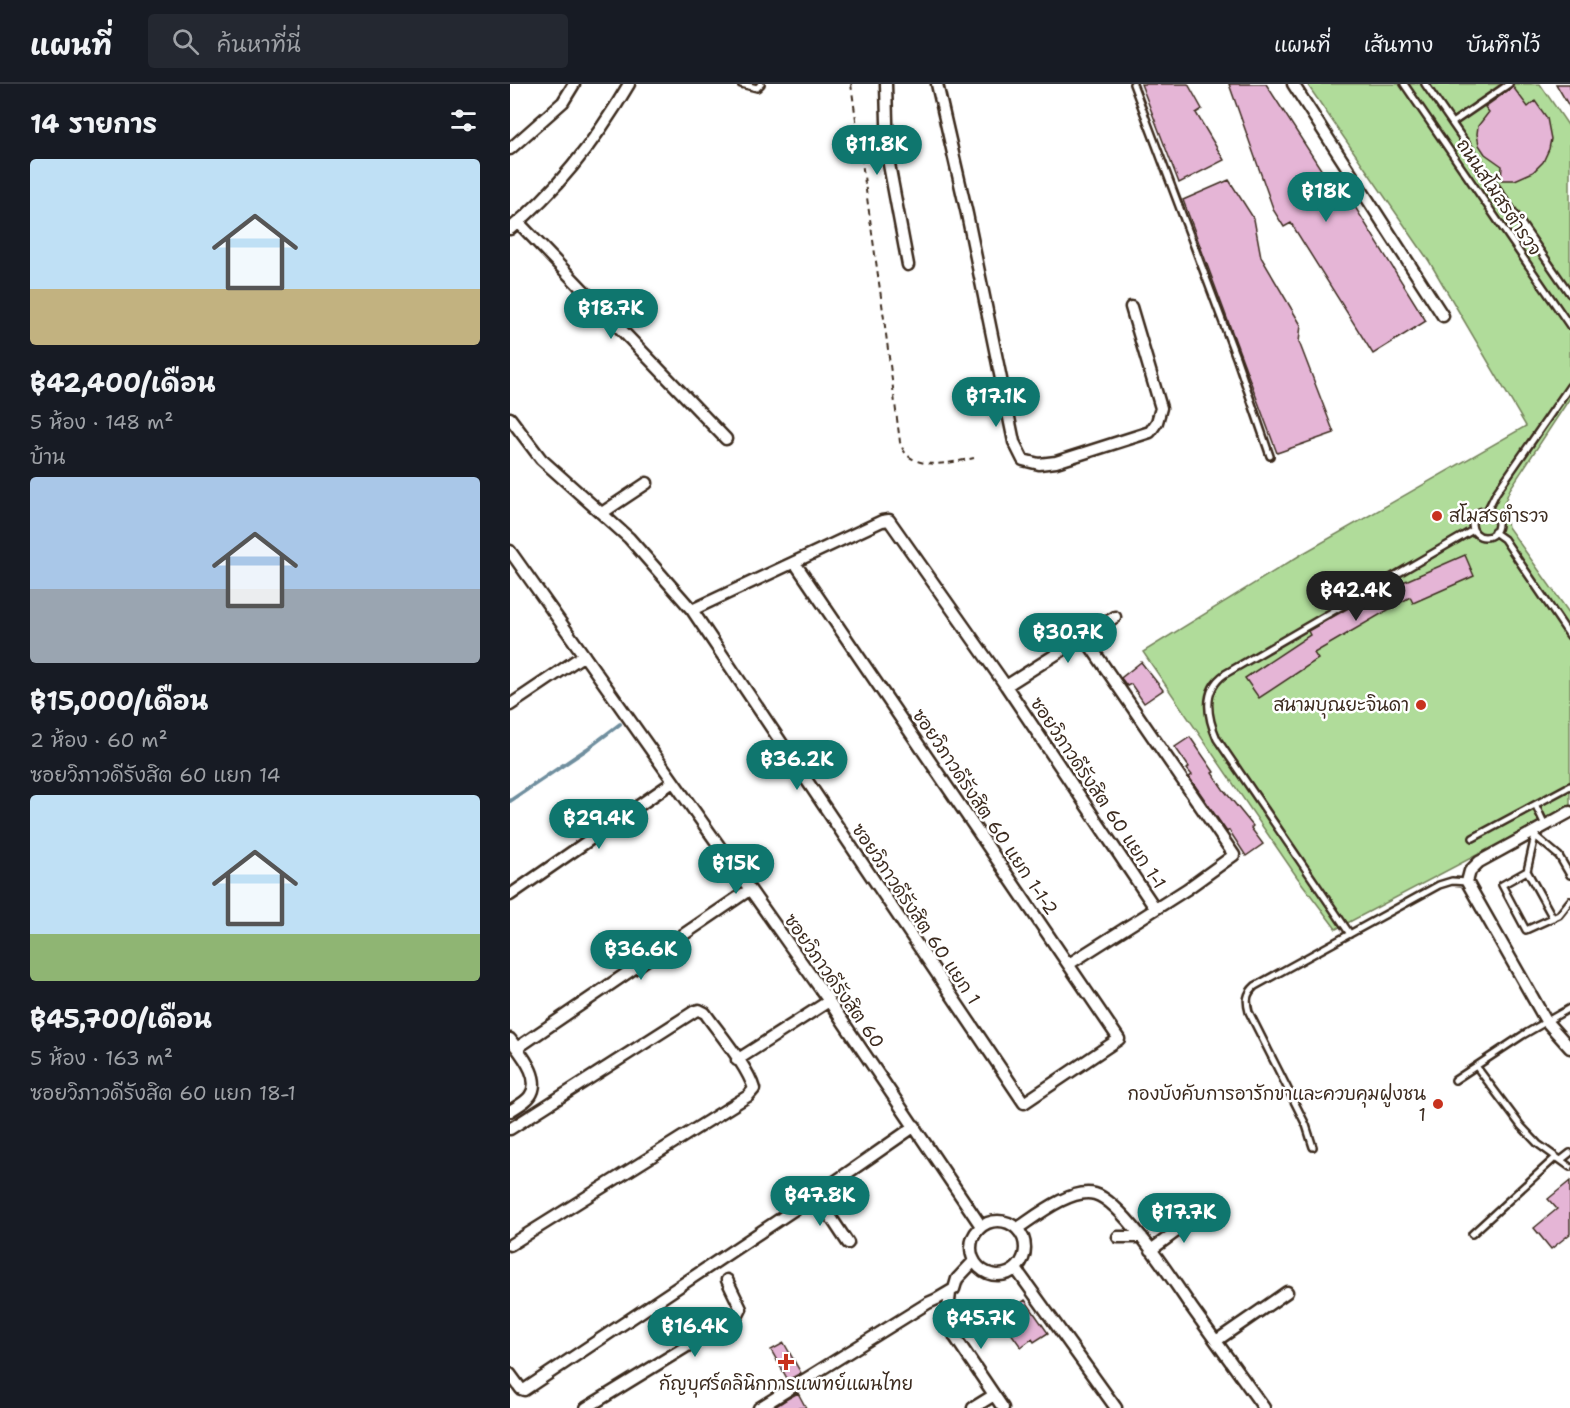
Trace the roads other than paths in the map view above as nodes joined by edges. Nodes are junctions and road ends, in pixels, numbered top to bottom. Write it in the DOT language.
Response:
graph roads {
  1 [pos="574,84"];
  2 [pos="629,84"];
  3 [pos="741,84"];
  4 [pos="761,84"];
  5 [pos="886,84"];
  6 [pos="937,84"];
  7 [pos="1133,84"];
  8 [pos="1293,84"];
  9 [pos="1404,84"];
  10 [pos="1425,84"];
  11 [pos="1509,84"];
  12 [pos="1452,123"];
  13 [pos="510,150"];
  14 [pos="514,226"];
  15 [pos="908,264"];
  16 [pos="1570,294"];
  17 [pos="1131,307"];
  18 [pos="1443,316"];
  19 [pos="1570,326"];
  20 [pos="1570,386"];
  21 [pos="510,418"];
  22 [pos="726,438"];
  23 [pos="1270,456"];
  24 [pos="647,483"];
  25 [pos="1487,511"];
  26 [pos="602,513"];
  27 [pos="1473,530"];
  28 [pos="1494,532"];
  29 [pos="511,555"];
  30 [pos="795,563"];
  31 [pos="692,610"];
  32 [pos="1115,617"];
  33 [pos="1569,634"];
  34 [pos="1084,637"];
  35 [pos="584,655"];
  36 [pos="1006,686"];
  37 [pos="510,705"];
  38 [pos="673,782"];
  39 [pos="1570,786"];
  40 [pos="1536,806"];
  41 [pos="1570,812"];
  42 [pos="1545,825"];
  43 [pos="1533,835"];
  44 [pos="1473,838"];
  45 [pos="1527,871"];
  46 [pos="1570,875"];
  47 [pos="1467,882"];
  48 [pos="749,890"];
  49 [pos="510,895"];
  50 [pos="1570,901"];
  51 [pos="1155,908"];
  52 [pos="1553,918"];
  53 [pos="1350,934"];
  54 [pos="1069,964"];
  55 [pos="829,1001"];
  56 [pos="1570,1008"];
  57 [pos="1546,1021"];
  58 [pos="510,1039"];
  59 [pos="517,1048"];
  60 [pos="1570,1048"];
  61 [pos="738,1060"];
  62 [pos="1476,1066"];
  63 [pos="1078,1067"];
  64 [pos="1455,1080"];
  65 [pos="510,1111"];
  66 [pos="915,1126"];
  67 [pos="510,1129"];
  68 [pos="1313,1147"];
  69 [pos="1570,1153"];
  70 [pos="1558,1159"];
  71 [pos="1570,1167"];
  72 [pos="816,1195"];
  73 [pos="1200,1214"];
  74 [pos="981,1226"];
  75 [pos="1018,1228"];
  76 [pos="1472,1234"];
  77 [pos="1118,1237"];
  78 [pos="1142,1237"];
  79 [pos="512,1240"];
  80 [pos="848,1242"];
  81 [pos="1151,1250"];
  82 [pos="974,1261"];
  83 [pos="1016,1269"];
  84 [pos="727,1280"];
  85 [pos="1287,1292"];
  86 [pos="950,1293"];
  87 [pos="1216,1341"];
  88 [pos="510,1374"];
  89 [pos="994,1395"];
  90 [pos="586,1408"];
  91 [pos="759,1408"];
  92 [pos="973,1408"];
  93 [pos="1003,1408"];
  94 [pos="1116,1408"];
  95 [pos="1264,1408"];
  1 -- 13 [label="street"];
  2 -- 14 [label="street"];
  3 -- 4 [label="lane"];
  5 -- 15 [label="street"];
  6 -- 17 [label="street"];
  7 -- 23 [label="lane"];
  8 -- 18 [label="street"];
  9 -- 19 [label="lane, ถนนสโมสรตำรวจ"];
  10 -- 12 [label="lane, ถนนสโมสรตำรวจ"];
  11 -- 12 [label="lane"];
  12 -- 16 [label="lane, ถนนสโมสรตำรวจ"];
  14 -- 22 [label="street"];
  20 -- 25 [label="lane"];
  21 -- 26 [label="street, ซอยวิภาวดีรังสิต 60 แยก 1"];
  24 -- 26 [label="street"];
  25 -- 27 [label="lane"];
  25 -- 28 [label="lane"];
  26 -- 31 [label="street, ซอยวิภาวดีรังสิต 60 แยก 1"];
  27 -- 28 [label="lane"];
  27 -- 53 [label="lane"];
  28 -- 33 [label="lane"];
  29 -- 35 [label="street, ซอยวิภาวดีรังสิต 60"];
  30 -- 31 [label="street, ซอยวิภาวดีรังสิต 60 แยก 1-1"];
  30 -- 36 [label="street, ซอยวิภาวดีรังสิต 60 แยก 1-1"];
  30 -- 54 [label="street, ซอยวิภาวดีรังสิต 60 แยก 1-1-2"];
  31 -- 63 [label="street, ซอยวิภาวดีรังสิต 60 แยก 1"];
  32 -- 34 [label="street"];
  34 -- 36 [label="street"];
  34 -- 51 [label="street"];
  35 -- 37 [label="street"];
  35 -- 38 [label="street, ซอยวิภาวดีรังสิต 60"];
  36 -- 51 [label="street, ซอยวิภาวดีรังสิต 60 แยก 1-1"];
  38 -- 48 [label="street, ซอยวิภาวดีรังสิต 60"];
  38 -- 49 [label="street"];
  39 -- 40 [label="lane"];
  40 -- 42 [label="lane"];
  40 -- 44 [label="lane"];
  41 -- 42 [label="street"];
  42 -- 43 [label="street"];
  43 -- 45 [label="lane"];
  43 -- 46 [label="lane"];
  43 -- 47 [label="street"];
  45 -- 52 [label="lane"];
  45 -- 52 [label="lane"];
  47 -- 53 [label="lane"];
  47 -- 57 [label="street"];
  48 -- 55 [label="street, ซอยวิภาวดีรังสิต 60"];
  48 -- 59 [label="street"];
  50 -- 52 [label="lane"];
  51 -- 54 [label="street"];
  53 -- 68 [label="lane"];
  54 -- 63 [label="street, ซอยวิภาวดีรังสิต 60 แยก 1-1-2"];
  55 -- 61 [label="street"];
  55 -- 66 [label="street, ซอยวิภาวดีรังสิต 60"];
  56 -- 57 [label="lane"];
  57 -- 60 [label="street"];
  57 -- 62 [label="lane"];
  58 -- 59 [label="street"];
  59 -- 65 [label="street"];
  61 -- 67 [label="street"];
  61 -- 79 [label="street"];
  62 -- 64 [label="lane"];
  62 -- 70 [label="lane"];
  66 -- 72 [label="street"];
  66 -- 74 [label="street, ซอยวิภาวดีรังสิต 60"];
  69 -- 70 [label="lane"];
  70 -- 71 [label="lane"];
  70 -- 76 [label="lane"];
  72 -- 80 [label="street"];
  72 -- 88 [label="street"];
  73 -- 81 [label="street"];
  74 -- 75 [label="street"];
  74 -- 82 [label="street"];
  75 -- 78 [label="street"];
  75 -- 83 [label="street"];
  77 -- 78 [label="street"];
  78 -- 81 [label="street"];
  81 -- 87 [label="street"];
  82 -- 83 [label="street"];
  82 -- 86 [label="street"];
  83 -- 94 [label="street"];
  84 -- 90 [label="street"];
  85 -- 87 [label="street"];
  86 -- 89 [label="street"];
  86 -- 91 [label="street"];
  87 -- 95 [label="street"];
  89 -- 92 [label="street"];
  89 -- 93 [label="street"];
}
